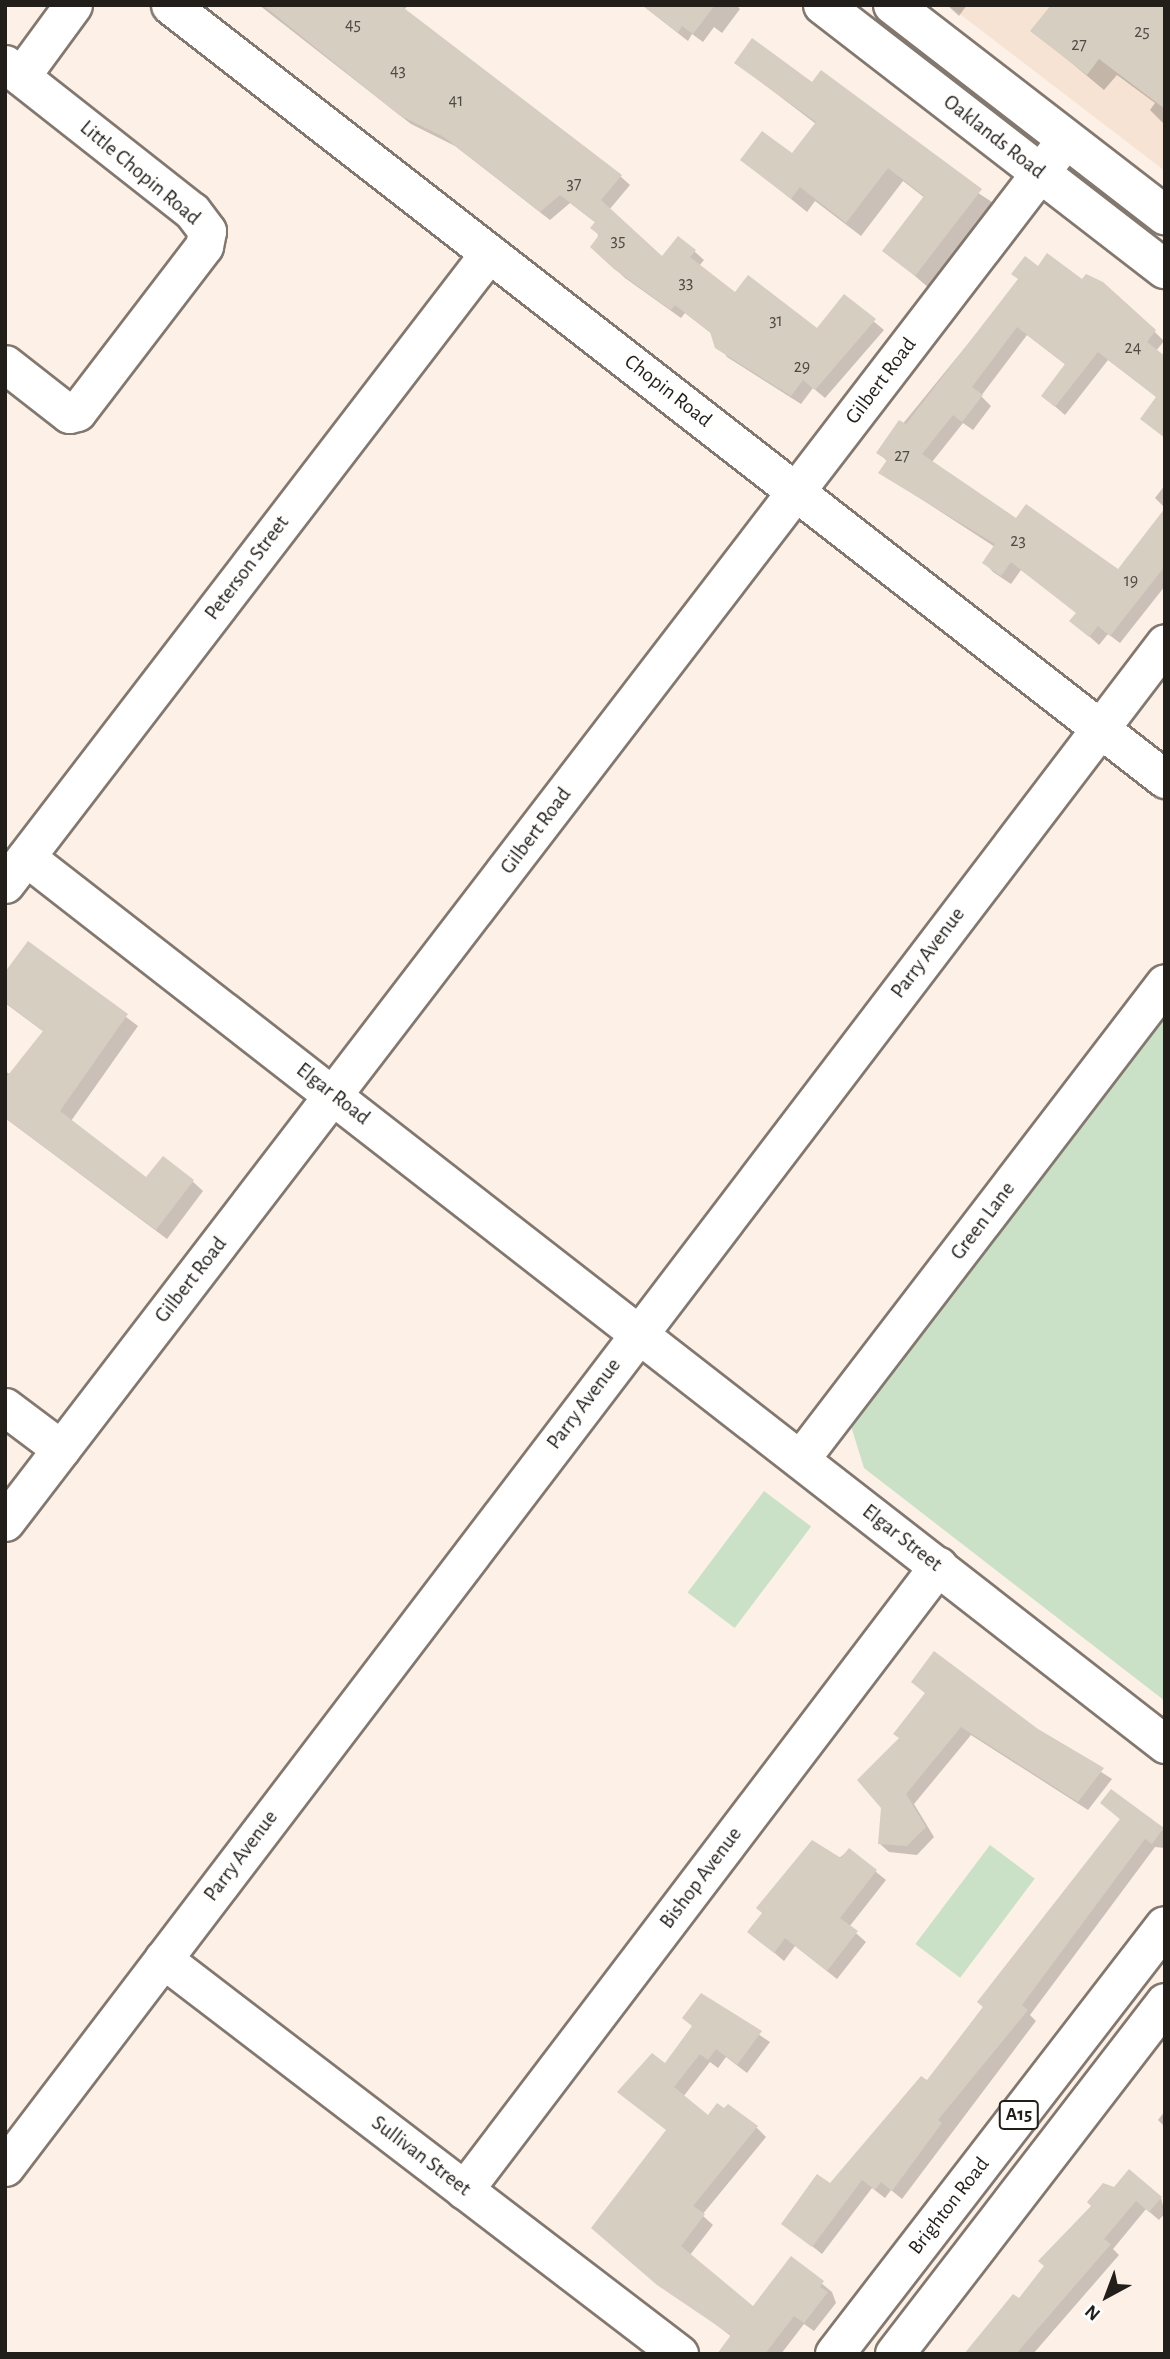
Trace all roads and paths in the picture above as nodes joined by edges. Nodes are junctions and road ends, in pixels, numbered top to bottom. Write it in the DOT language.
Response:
graph roads {
  1 [pos="73,5"];
  2 [pos="170,5"];
  3 [pos="823,5"];
  4 [pos="893,5"];
  5 [pos="13,70"];
  6 [pos="1066,139"];
  7 [pos="1040,173"];
  8 [pos="1165,215"];
  9 [pos="489,253"];
  10 [pos="1165,269"];
  11 [pos="5,364"];
  12 [pos="796,491"];
  13 [pos="1165,643"];
  14 [pos="1099,729"];
  15 [pos="1165,779"];
  16 [pos="16,870"];
  17 [pos="1165,983"];
  18 [pos="334,1095"];
  19 [pos="639,1331"];
  20 [pos="5,1406"];
  21 [pos="61,1449"];
  22 [pos="801,1458"];
  23 [pos="5,1522"];
  24 [pos="938,1566"];
  25 [pos="1165,1744"];
  26 [pos="1165,1926"];
  27 [pos="163,1959"];
  28 [pos="1165,2003"];
  29 [pos="5,2167"];
  30 [pos="464,2190"];
  31 [pos="679,2354"];
  32 [pos="835,2354"];
  33 [pos="895,2354"];
  1 -- 5 [label="street, Little Chopin Road"];
  2 -- 9 [label="street, Chopin Road"];
  3 -- 7 [label="main road, Oaklands Road"];
  4 -- 6 [label="main road, Oaklands Road"];
  5 -- 11 [label="street, Little Chopin Road"];
  6 -- 7 [label="street, Gilbert Road"];
  6 -- 8 [label="main road, Oaklands Road"];
  7 -- 10 [label="main road, Oaklands Road"];
  7 -- 12 [label="street, Gilbert Road"];
  9 -- 12 [label="street, Chopin Road"];
  9 -- 16 [label="street, Peterson Street"];
  12 -- 14 [label="street, Chopin Road"];
  12 -- 18 [label="street, Gilbert Road"];
  13 -- 14 [label="street, Parry Avenue"];
  14 -- 15 [label="street, Chopin Road"];
  14 -- 19 [label="street, Parry Avenue"];
  16 -- 18 [label="street, Elgar Road"];
  17 -- 22 [label="street, Green Lane"];
  18 -- 19 [label="street, Elgar Road"];
  18 -- 21 [label="street, Gilbert Road"];
  19 -- 22 [label="street, Elgar Street"];
  19 -- 27 [label="street, Parry Avenue"];
  20 -- 21 [label="street"];
  21 -- 23 [label="street, Gilbert Road"];
  22 -- 24 [label="street, Elgar Street"];
  24 -- 25 [label="street, Elgar Street"];
  24 -- 30 [label="street, Bishop Avenue"];
  26 -- 32 [label="main road, Brighton Road / A15"];
  27 -- 29 [label="street, Parry Avenue"];
  27 -- 30 [label="street, Sullivan Street"];
  28 -- 33 [label="main road, A15"];
  30 -- 31 [label="street, Sullivan Street"];
}
